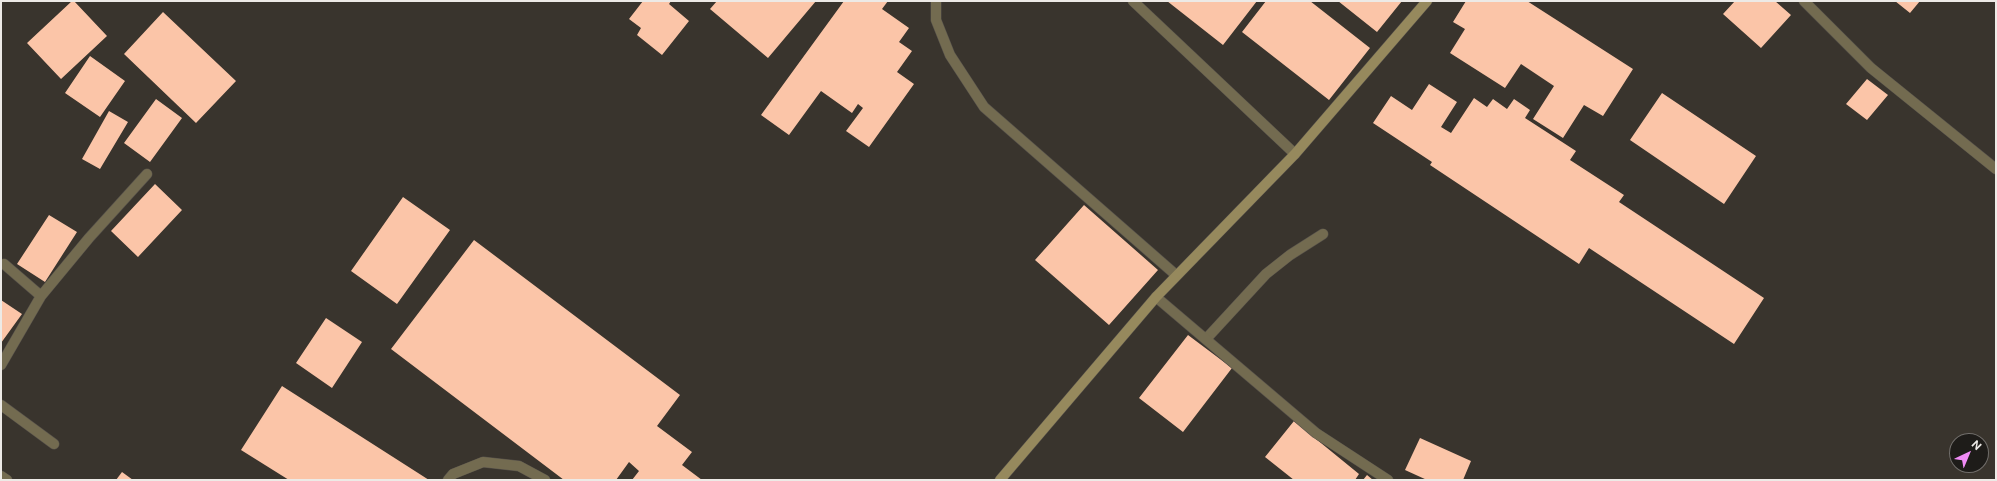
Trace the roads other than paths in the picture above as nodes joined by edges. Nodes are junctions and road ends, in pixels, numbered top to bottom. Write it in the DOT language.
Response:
graph roads {
  1 [pos="936,1"];
  2 [pos="1133,1"];
  3 [pos="1427,1"];
  4 [pos="1804,1"];
  5 [pos="1295,154"];
  6 [pos="1996,168"];
  7 [pos="147,174"];
  8 [pos="1323,234"];
  9 [pos="4,264"];
  10 [pos="1176,275"];
  11 [pos="41,296"];
  12 [pos="1156,297"];
  13 [pos="1206,339"];
  14 [pos="1,365"];
  15 [pos="1,405"];
  16 [pos="54,444"];
  17 [pos="1,476"];
  18 [pos="1004,478"];
  19 [pos="7,480"];
  20 [pos="448,480"];
  21 [pos="545,480"];
  22 [pos="1388,480"];
  1 -- 10 [label="street"];
  2 -- 5 [label="street"];
  3 -- 5 [label="street"];
  4 -- 6 [label="street"];
  5 -- 10 [label="street"];
  7 -- 11 [label="street"];
  8 -- 13 [label="street"];
  9 -- 11 [label="street"];
  10 -- 12 [label="street"];
  11 -- 14 [label="street"];
  12 -- 13 [label="street"];
  12 -- 18 [label="street"];
  13 -- 22 [label="street"];
  15 -- 16 [label="street"];
  17 -- 19 [label="street"];
  20 -- 21 [label="street"];
}
